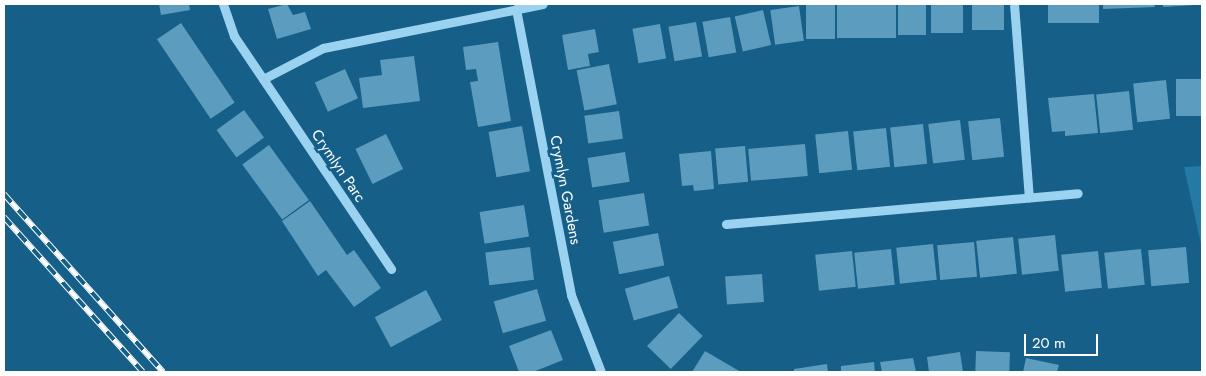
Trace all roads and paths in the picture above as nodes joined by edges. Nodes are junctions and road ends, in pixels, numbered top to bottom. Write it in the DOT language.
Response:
graph roads {
  1 [pos="223,4"];
  2 [pos="543,4"];
  3 [pos="1014,4"];
  4 [pos="516,9"];
  5 [pos="263,79"];
  6 [pos="1078,193"];
  7 [pos="1029,197"];
  8 [pos="726,224"];
  9 [pos="391,269"];
  10 [pos="601,372"];
  1 -- 5 [label="street, Crymlyn Parc"];
  2 -- 4 [label="street"];
  3 -- 7 [label="street"];
  4 -- 5 [label="street"];
  4 -- 10 [label="street, Crymlyn Gardens"];
  5 -- 9 [label="street, Crymlyn Parc"];
  6 -- 7 [label="street"];
  7 -- 8 [label="street"];
}
